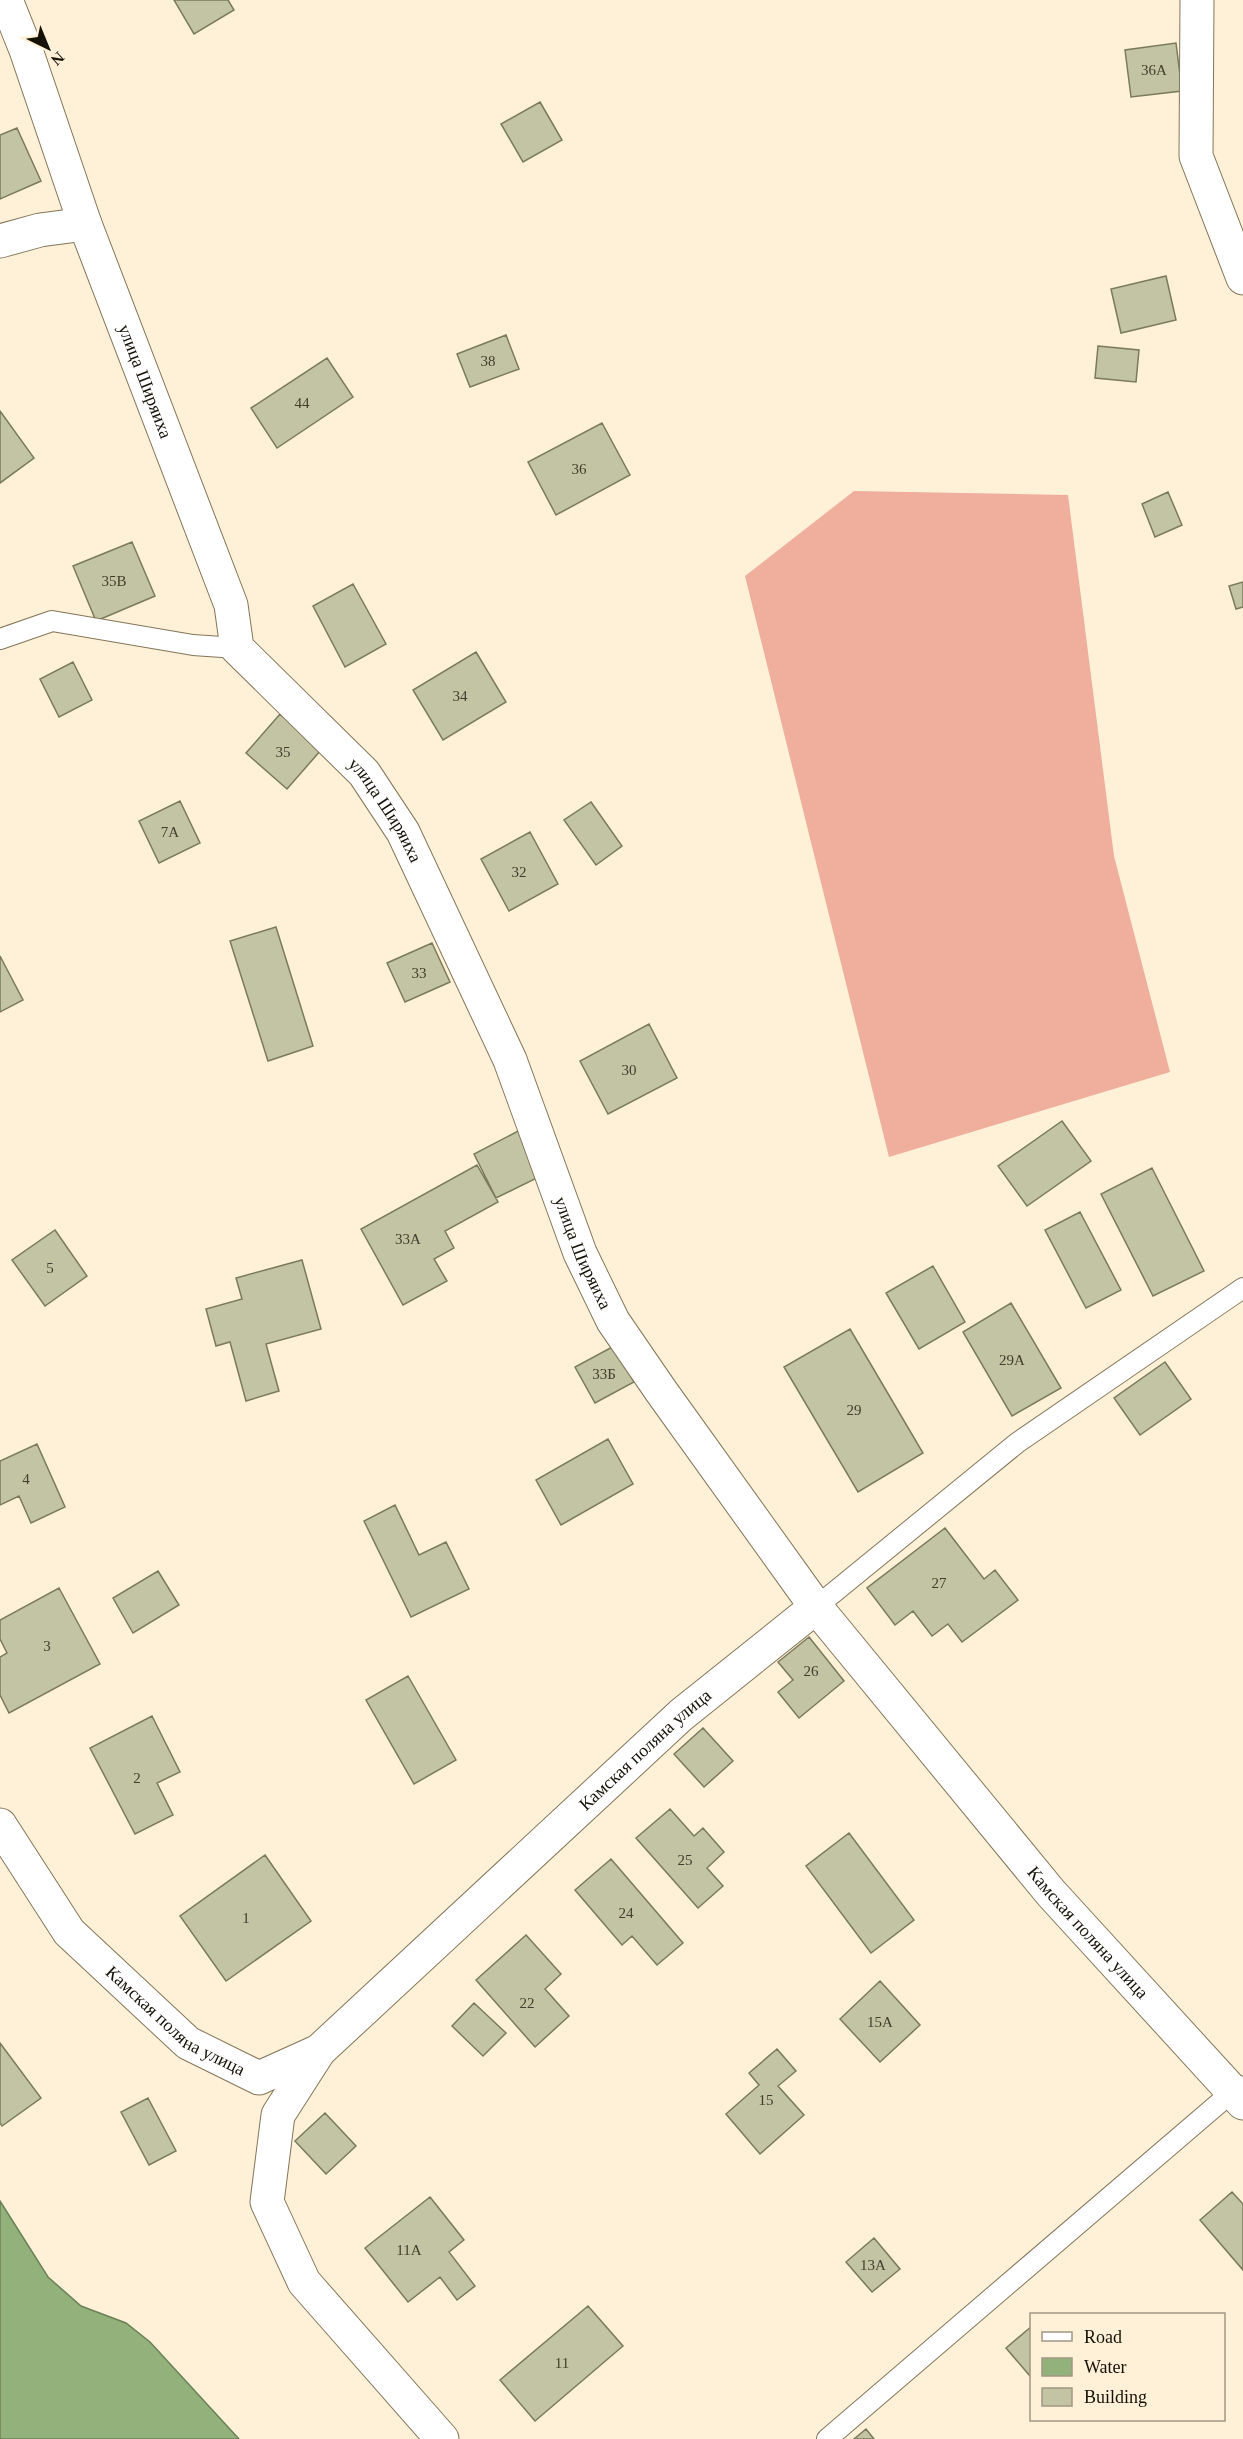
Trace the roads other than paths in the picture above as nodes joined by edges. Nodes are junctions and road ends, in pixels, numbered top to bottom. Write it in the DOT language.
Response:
graph roads {
  1 [pos="6,0"];
  2 [pos="1197,0"];
  3 [pos="85,224"];
  4 [pos="0,241"];
  5 [pos="1243,278"];
  6 [pos="0,639"];
  7 [pos="237,648"];
  8 [pos="1243,1288"];
  9 [pos="816,1607"];
  10 [pos="0,1825"];
  11 [pos="319,2051"];
  12 [pos="1240,2092"];
  13 [pos="441,2439"];
  14 [pos="827,2439"];
  1 -- 3 [label="street, улица Ширяиха"];
  2 -- 5 [label="street"];
  3 -- 4 [label="street"];
  3 -- 7 [label="street, улица Ширяиха"];
  6 -- 7 [label="lane"];
  7 -- 9 [label="street, улица Ширяиха"];
  8 -- 9 [label="lane"];
  9 -- 11 [label="street, Камская поляна улица"];
  9 -- 12 [label="street, Камская поляна улица"];
  10 -- 11 [label="street, Камская поляна улица"];
  11 -- 13 [label="street"];
  12 -- 14 [label="lane"];
}
